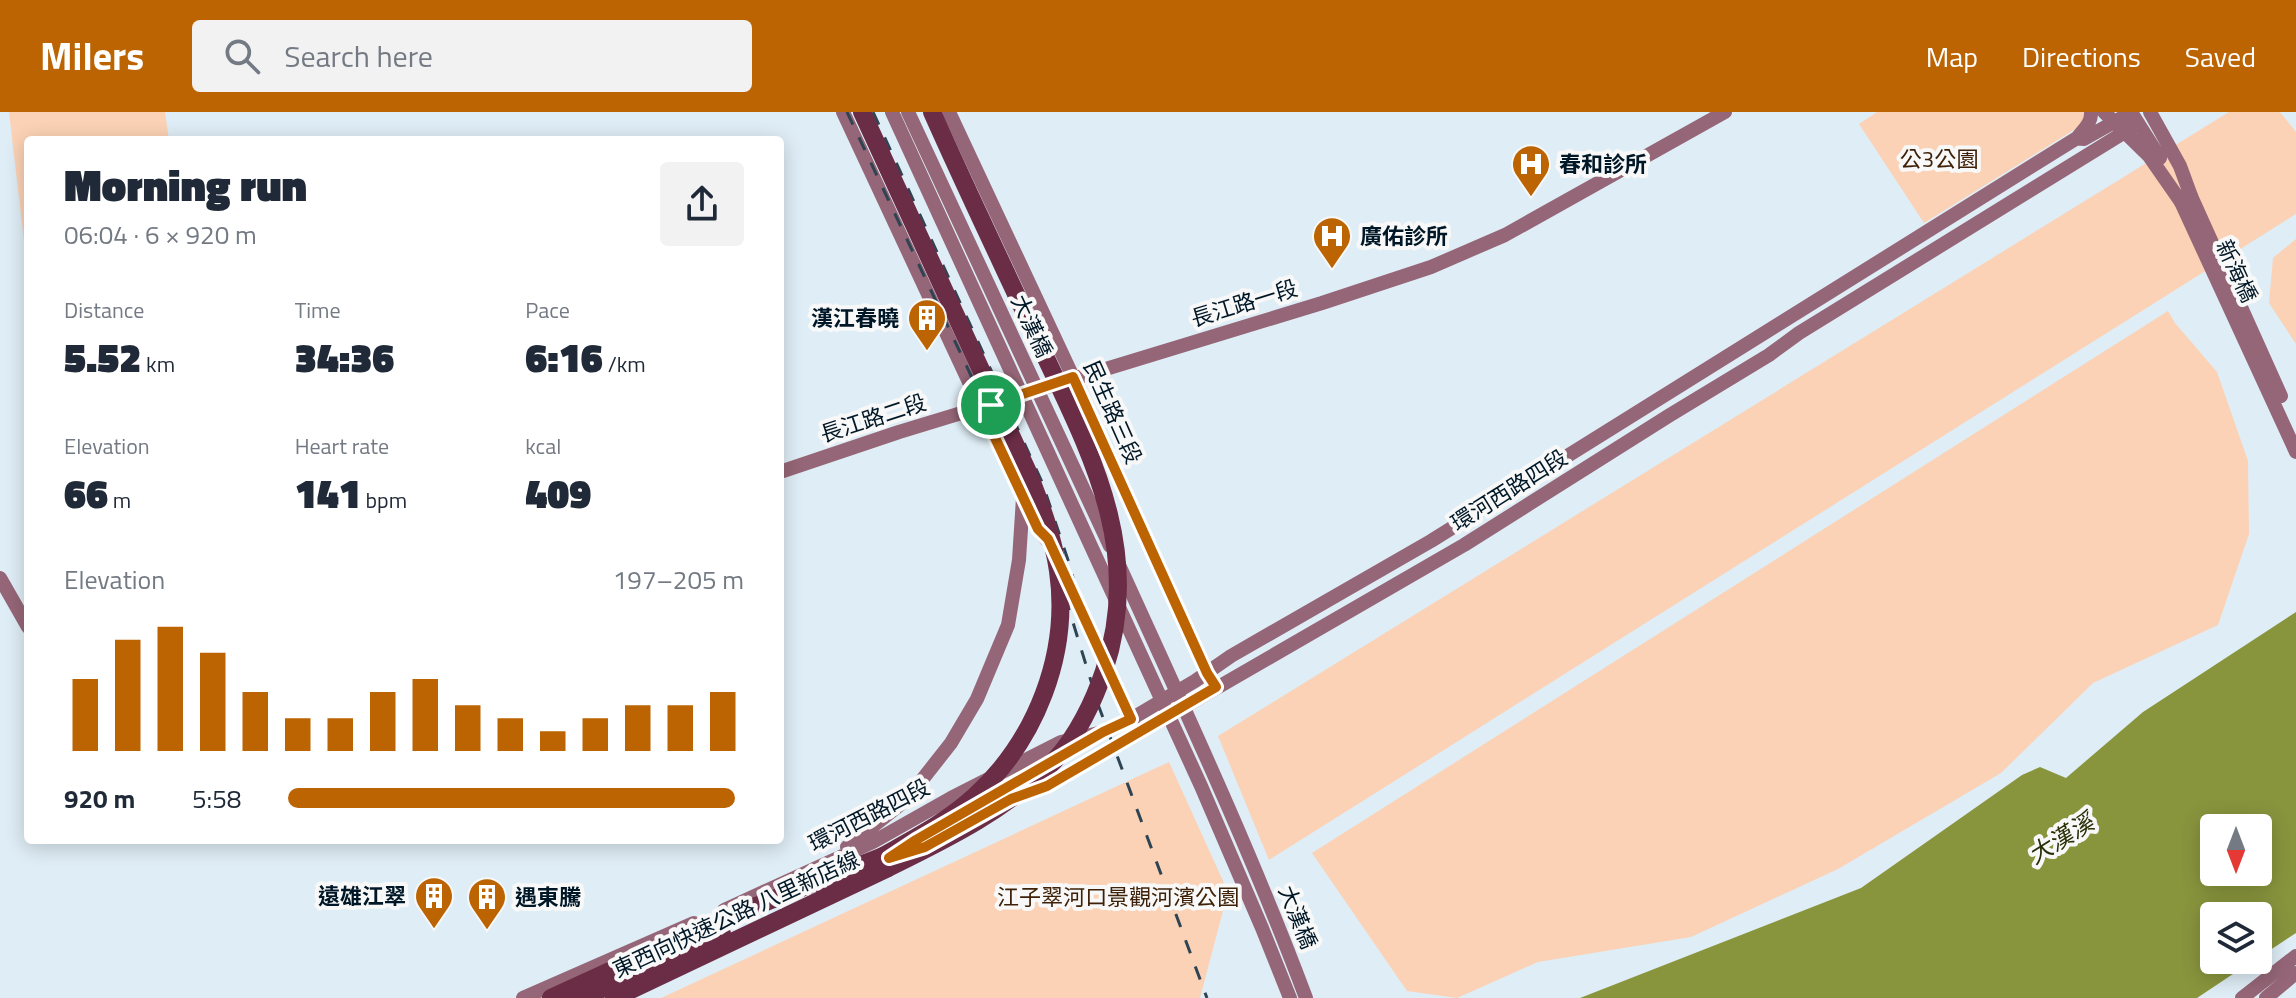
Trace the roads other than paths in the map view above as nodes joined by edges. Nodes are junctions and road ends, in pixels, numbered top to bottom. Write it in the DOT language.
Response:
graph roads {
  1 [pos="843,112"];
  2 [pos="854,112"];
  3 [pos="862,112"];
  4 [pos="892,112"];
  5 [pos="908,112"];
  6 [pos="932,112"];
  7 [pos="949,112"];
  8 [pos="1725,112"];
  9 [pos="2091,112"];
  10 [pos="2104,112"];
  11 [pos="2150,112"];
  12 [pos="2157,112"];
  13 [pos="2129,116"];
  14 [pos="2077,138"];
  15 [pos="2181,202"];
  16 [pos="1073,377"];
  17 [pos="986,406"];
  18 [pos="2296,429"];
  19 [pos="2296,452"];
  20 [pos="784,471"];
  21 [pos="1023,498"];
  22 [pos="1048,539"];
  23 [pos="0,578"];
  24 [pos="24,620"];
  25 [pos="1207,673"];
  26 [pos="1216,687"];
  27 [pos="1131,719"];
  28 [pos="1103,732"];
  29 [pos="1138,734"];
  30 [pos="886,857"];
  31 [pos="827,862"];
  32 [pos="2296,956"];
  33 [pos="2296,973"];
  34 [pos="523,998"];
  35 [pos="551,998"];
  36 [pos="585,998"];
  37 [pos="614,998"];
  38 [pos="1290,998"];
  39 [pos="1306,998"];
  40 [pos="2242,998"];
  41 [pos="2266,998"];
  1 -- 17 [label="street"];
  2 -- 17 [label="street"];
  3 -- 30 [label="highway, 東西向快速公路 八里新店線, bridge"];
  4 -- 38 [label="street, 大漢橋, bridge"];
  5 -- 39 [label="street, 大漢橋, bridge"];
  6 -- 37 [label="highway, 東西向快速公路 八里新店線, bridge"];
  7 -- 16 [label="street, 民生路三段"];
  8 -- 16 [label="street, 長江路一段"];
  9 -- 14 [label="street"];
  10 -- 15 [label="street, bridge"];
  11 -- 18 [label="street, 新海橋, bridge"];
  12 -- 13 [label="street"];
  13 -- 14 [label="street, 環河西路四段"];
  13 -- 15 [label="street, 新海橋, bridge"];
  13 -- 26 [label="street, 環河西路四段"];
  14 -- 25 [label="street, 環河西路四段"];
  15 -- 19 [label="street, 新海橋"];
  16 -- 17 [label="street, 長江路一段"];
  16 -- 25 [label="street, 民生路三段"];
  17 -- 20 [label="street, 長江路二段"];
  17 -- 21 [label="street"];
  17 -- 22 [label="street"];
  21 -- 22 [label="street"];
  21 -- 31 [label="street"];
  22 -- 27 [label="street"];
  23 -- 24 [label="street"];
  25 -- 26 [label="street, 民生路三段"];
  25 -- 27 [label="street, 環河西路四段"];
  26 -- 29 [label="street, 環河西路四段"];
  27 -- 28 [label="street, 環河西路四段"];
  27 -- 29 [label="street"];
  28 -- 30 [label="street, 環河西路四段"];
  28 -- 31 [label="street, 環河西路四段"];
  29 -- 30 [label="street, 環河西路四段"];
  30 -- 35 [label="highway"];
  30 -- 36 [label="highway, 東西向快速公路 八里新店線"];
  31 -- 34 [label="street, 環河西路四段"];
  32 -- 40 [label="street"];
  33 -- 41 [label="street"];
}
